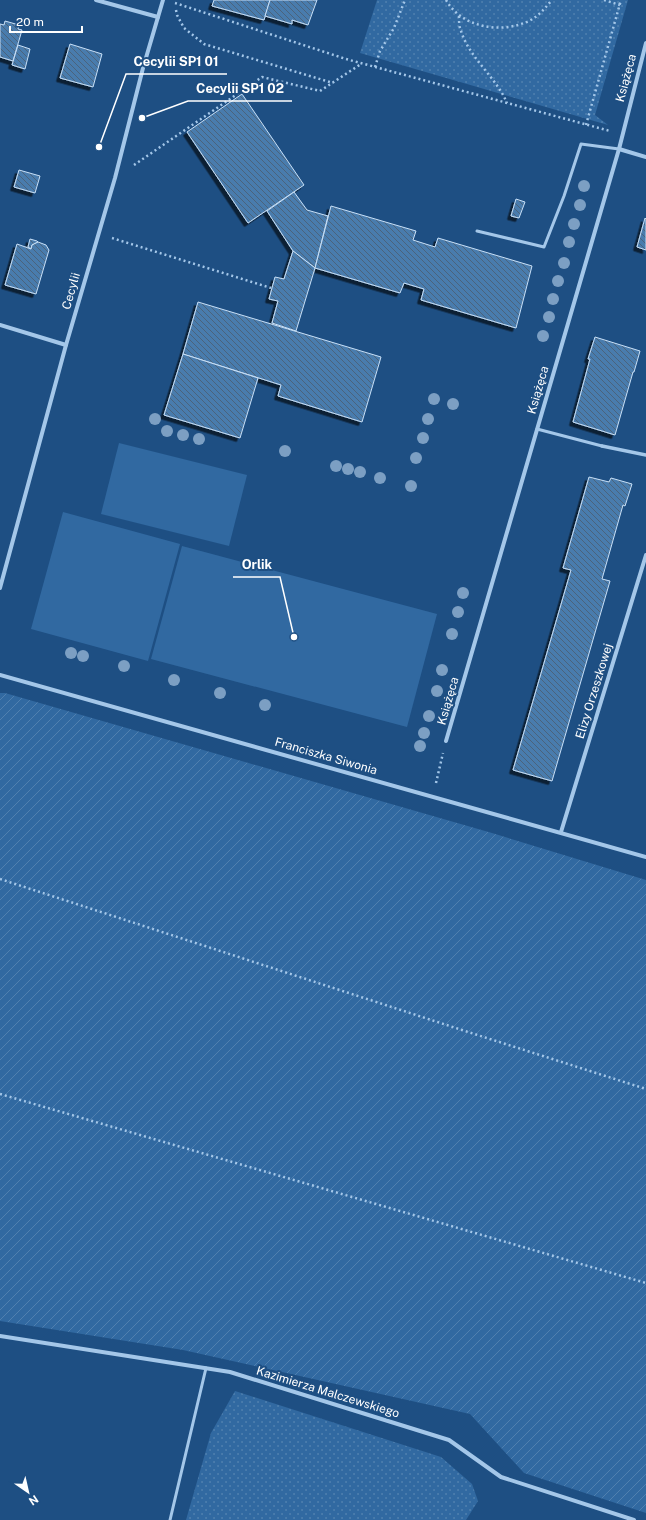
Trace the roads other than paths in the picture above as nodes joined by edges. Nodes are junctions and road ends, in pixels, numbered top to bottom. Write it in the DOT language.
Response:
graph roads {
  1 [pos="96,0"];
  2 [pos="163,0"];
  3 [pos="158,17"];
  4 [pos="646,42"];
  5 [pos="619,149"];
  6 [pos="646,157"];
  7 [pos="477,231"];
  8 [pos="0,325"];
  9 [pos="66,345"];
  10 [pos="537,429"];
  11 [pos="602,446"];
  12 [pos="646,456"];
  13 [pos="646,555"];
  14 [pos="0,588"];
  15 [pos="0,675"];
  16 [pos="446,741"];
  17 [pos="561,832"];
  18 [pos="646,857"];
  19 [pos="0,1336"];
  20 [pos="206,1368"];
  21 [pos="170,1520"];
  22 [pos="634,1520"];
  1 -- 3 [label="street"];
  2 -- 3 [label="street, Cecylii"];
  3 -- 9 [label="street, Cecylii"];
  4 -- 5 [label="street, Książęca"];
  5 -- 6 [label="street"];
  5 -- 7 [label="lane"];
  5 -- 10 [label="street, Książęca"];
  8 -- 9 [label="street"];
  9 -- 14 [label="street, Cecylii"];
  10 -- 11 [label="lane"];
  10 -- 16 [label="street, Książęca"];
  11 -- 12 [label="street"];
  13 -- 17 [label="street, Elizy Orzeszkowej"];
  15 -- 17 [label="street, Franciszka Siwonia"];
  17 -- 18 [label="street, Franciszka Siwonia"];
  19 -- 20 [label="street, Kazimierza Malczewskiego"];
  20 -- 21 [label="lane"];
  20 -- 22 [label="street, Kazimierza Malczewskiego"];
}
